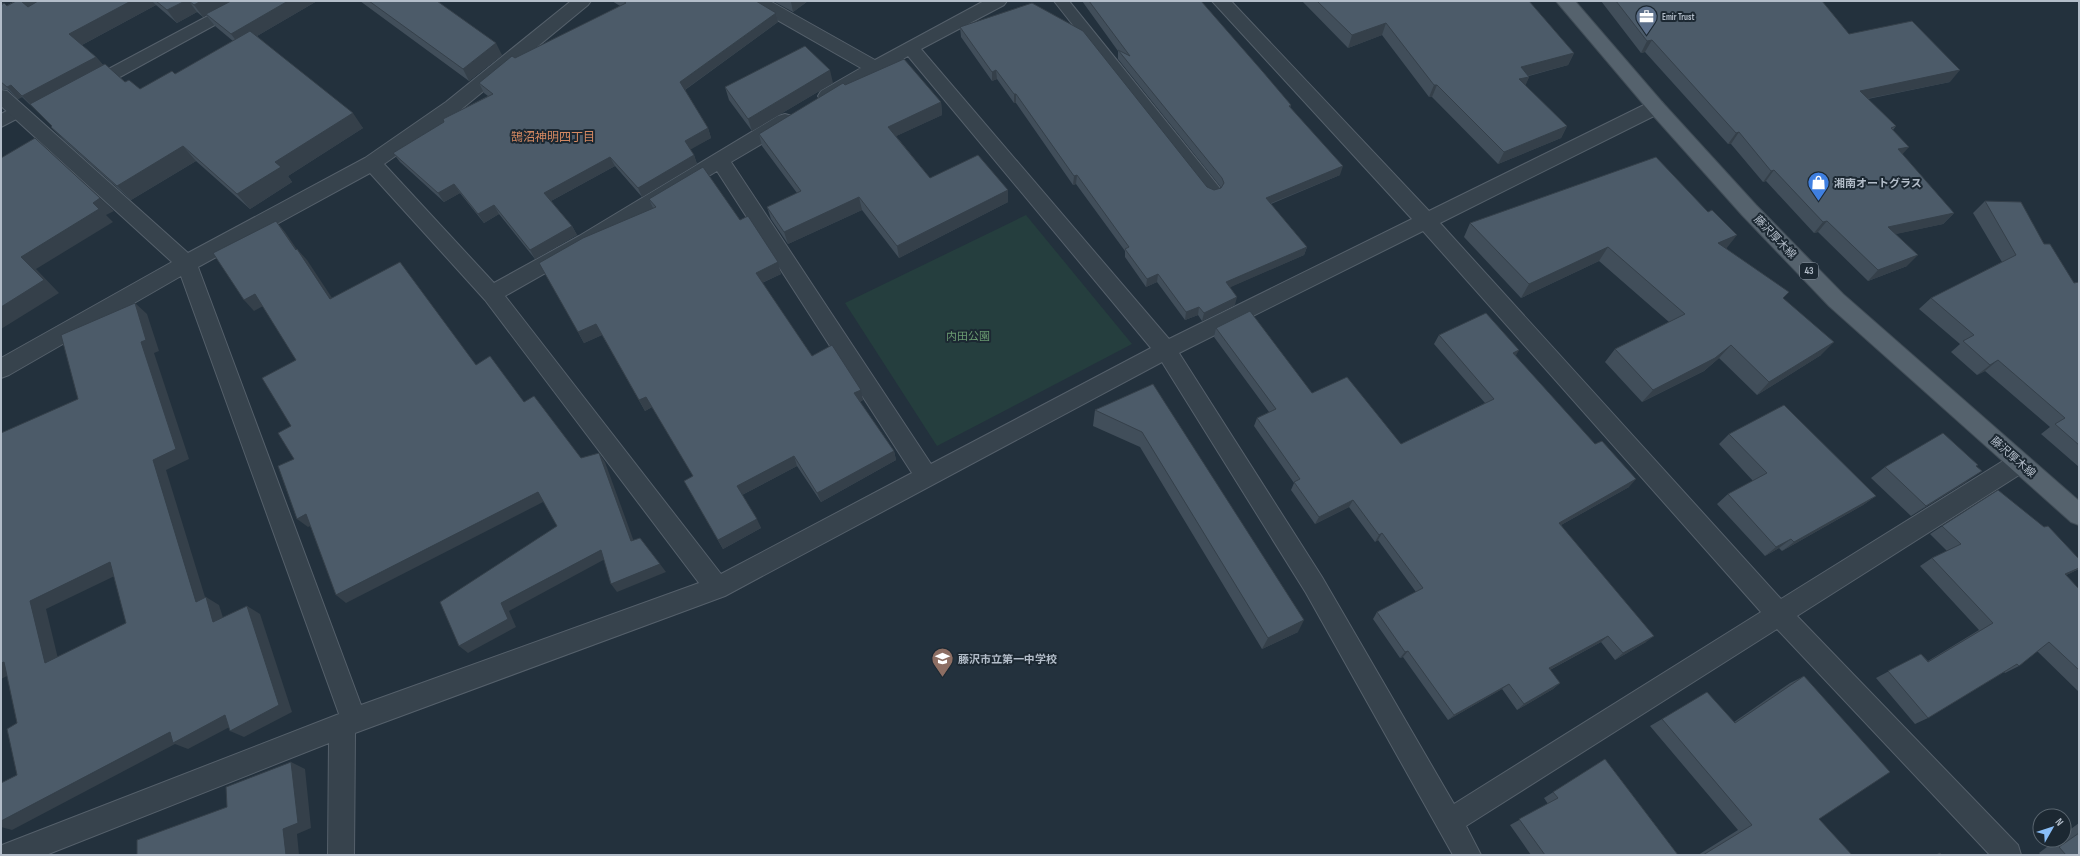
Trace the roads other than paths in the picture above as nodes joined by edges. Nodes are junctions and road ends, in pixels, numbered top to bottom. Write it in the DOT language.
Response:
graph roads {
  1 [pos="29,1"];
  2 [pos="248,1"];
  3 [pos="582,1"];
  4 [pos="757,1"];
  5 [pos="998,1"];
  6 [pos="1061,1"];
  7 [pos="1221,1"];
  8 [pos="1565,1"];
  9 [pos="1,16"];
  10 [pos="910,47"];
  11 [pos="875,68"];
  12 [pos="76,94"];
  13 [pos="1,96"];
  14 [pos="1656,107"];
  15 [pos="29,114"];
  16 [pos="1,121"];
  17 [pos="720,160"];
  18 [pos="372,163"];
  19 [pos="1213,191"];
  20 [pos="1426,221"];
  21 [pos="187,264"];
  22 [pos="492,294"];
  23 [pos="1166,350"];
  24 [pos="1,369"];
  25 [pos="2019,462"];
  26 [pos="926,477"];
  27 [pos="2079,515"];
  28 [pos="717,588"];
  29 [pos="1779,614"];
  30 [pos="348,723"];
  31 [pos="1449,822"];
  32 [pos="12,855"];
  33 [pos="341,855"];
  34 [pos="1468,855"];
  35 [pos="2008,855"];
  1 -- 9 [label="lane"];
  2 -- 12 [label="lane"];
  3 -- 18 [label="street"];
  4 -- 11 [label="street"];
  5 -- 10 [label="street"];
  6 -- 19 [label="lane"];
  7 -- 20 [label="street"];
  8 -- 14 [label="main road, 藤沢厚木線 / 43"];
  10 -- 11 [label="street"];
  10 -- 23 [label="street"];
  11 -- 17 [label="street"];
  13 -- 15 [label="street"];
  14 -- 20 [label="street"];
  14 -- 25 [label="main road, 藤沢厚木線 / 43"];
  15 -- 16 [label="lane"];
  15 -- 21 [label="street"];
  17 -- 22 [label="street"];
  17 -- 26 [label="street"];
  18 -- 21 [label="street"];
  18 -- 22 [label="street"];
  20 -- 23 [label="street"];
  20 -- 29 [label="street"];
  21 -- 24 [label="street"];
  21 -- 30 [label="street"];
  22 -- 28 [label="street"];
  23 -- 26 [label="street"];
  23 -- 31 [label="street"];
  25 -- 27 [label="main road, 藤沢厚木線 / 43"];
  25 -- 29 [label="street"];
  26 -- 28 [label="street"];
  28 -- 30 [label="street"];
  29 -- 31 [label="street"];
  29 -- 35 [label="street"];
  30 -- 32 [label="street"];
  30 -- 33 [label="street"];
  31 -- 34 [label="street"];
}
